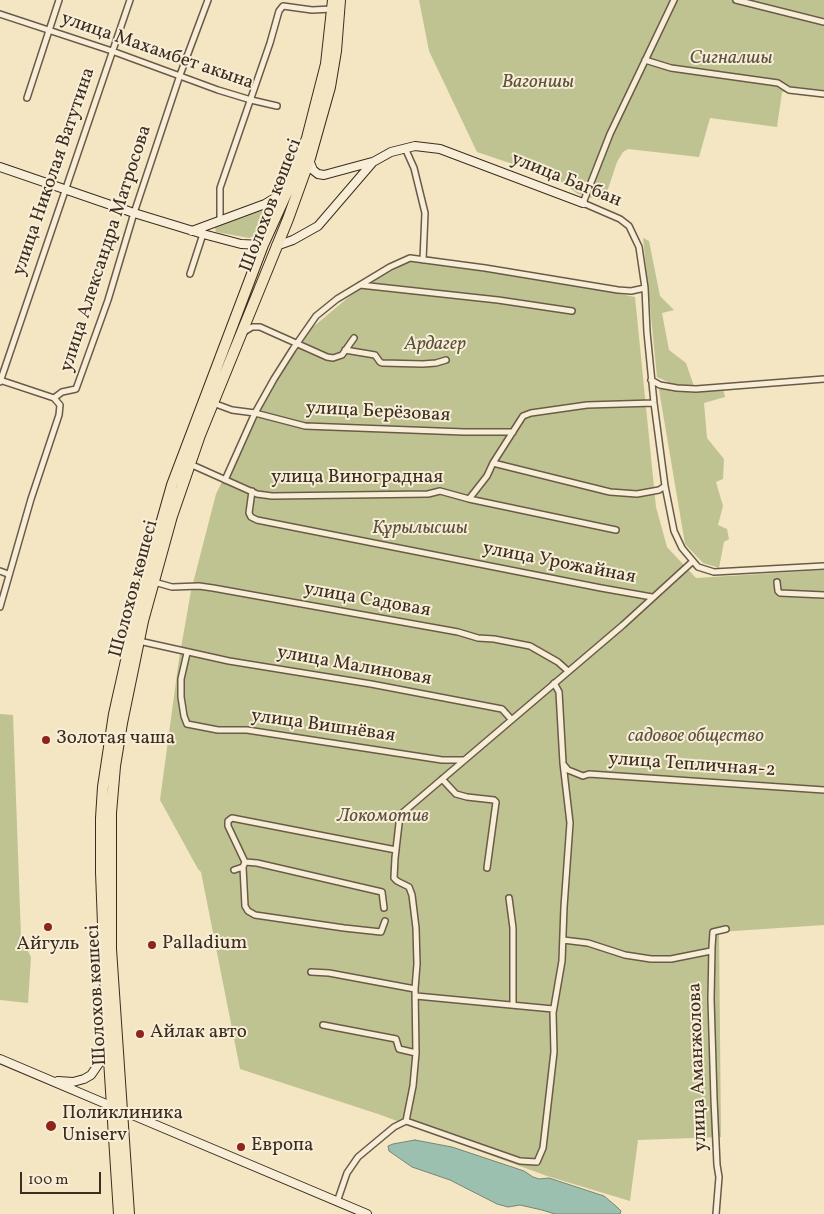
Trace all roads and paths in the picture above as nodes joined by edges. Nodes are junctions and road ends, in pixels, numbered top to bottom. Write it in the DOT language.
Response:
graph roads {
  1 [pos="59,0"];
  2 [pos="130,0"];
  3 [pos="208,0"];
  4 [pos="340,0"];
  5 [pos="674,0"];
  6 [pos="736,0"];
  7 [pos="333,4"];
  8 [pos="0,14"];
  9 [pos="824,22"];
  10 [pos="49,30"];
  11 [pos="112,51"];
  12 [pos="645,60"];
  13 [pos="180,75"];
  14 [pos="824,94"];
  15 [pos="27,98"];
  16 [pos="251,100"];
  17 [pos="277,106"];
  18 [pos="405,148"];
  19 [pos="309,160"];
  20 [pos="373,162"];
  21 [pos="0,167"];
  22 [pos="66,190"];
  23 [pos="288,190"];
  24 [pos="583,203"];
  25 [pos="134,213"];
  26 [pos="220,221"];
  27 [pos="192,231"];
  28 [pos="203,234"];
  29 [pos="263,245"];
  30 [pos="276,246"];
  31 [pos="423,260"];
  32 [pos="190,274"];
  33 [pos="360,285"];
  34 [pos="644,288"];
  35 [pos="572,311"];
  36 [pos="241,334"];
  37 [pos="354,338"];
  38 [pos="297,343"];
  39 [pos="345,350"];
  40 [pos="446,360"];
  41 [pos="824,379"];
  42 [pos="652,380"];
  43 [pos="0,381"];
  44 [pos="54,398"];
  45 [pos="213,403"];
  46 [pos="654,403"];
  47 [pos="255,413"];
  48 [pos="513,432"];
  49 [pos="493,463"];
  50 [pos="190,464"];
  51 [pos="225,480"];
  52 [pos="665,486"];
  53 [pos="252,491"];
  54 [pos="469,499"];
  55 [pos="616,530"];
  56 [pos="692,562"];
  57 [pos="824,566"];
  58 [pos="0,571"];
  59 [pos="8,574"];
  60 [pos="154,582"];
  61 [pos="777,582"];
  62 [pos="824,595"];
  63 [pos="652,597"];
  64 [pos="0,607"];
  65 [pos="139,641"];
  66 [pos="187,653"];
  67 [pos="568,671"];
  68 [pos="554,682"];
  69 [pos="512,720"];
  70 [pos="464,760"];
  71 [pos="563,763"];
  72 [pos="442,779"];
  73 [pos="824,790"];
  74 [pos="396,850"];
  75 [pos="244,864"];
  76 [pos="487,868"];
  77 [pos="234,870"];
  78 [pos="509,898"];
  79 [pos="384,908"];
  80 [pos="384,921"];
  81 [pos="726,929"];
  82 [pos="562,940"];
  83 [pos="712,951"];
  84 [pos="311,972"];
  85 [pos="415,989"];
  86 [pos="416,996"];
  87 [pos="513,1004"];
  88 [pos="553,1009"];
  89 [pos="323,1025"];
  90 [pos="107,1029"];
  91 [pos="416,1053"];
  92 [pos="0,1058"];
  93 [pos="51,1080"];
  94 [pos="111,1106"];
  95 [pos="123,1111"];
  96 [pos="406,1121"];
  97 [pos="336,1202"];
  98 [pos="119,1214"];
  99 [pos="129,1214"];
  100 [pos="367,1214"];
  101 [pos="716,1214"];
  1 -- 10 [label="street"];
  2 -- 11 [label="street, улица Николая Ватутина"];
  3 -- 13 [label="street, улица Александра Матросова"];
  4 -- 19 [label="highway, Шолохов көшесі"];
  5 -- 12 [label="street"];
  6 -- 9 [label="street"];
  7 -- 16 [label="street"];
  7 -- 23 [label="highway, Шолохов көшесі"];
  8 -- 10 [label="street, улица Махамбет акына"];
  10 -- 11 [label="street, улица Махамбет акына"];
  10 -- 15 [label="street"];
  11 -- 13 [label="street, улица Махамбет акына"];
  11 -- 22 [label="street, улица Николая Ватутина"];
  12 -- 14 [label="street"];
  12 -- 24 [label="street"];
  13 -- 16 [label="street, улица Махамбет акына"];
  13 -- 25 [label="street, улица Александра Матросова"];
  16 -- 17 [label="street, улица Махамбет акына"];
  16 -- 26 [label="street"];
  18 -- 20 [label="street, улица Багбан"];
  18 -- 24 [label="street, улица Багбан"];
  18 -- 31 [label="street"];
  19 -- 20 [label="street"];
  19 -- 30 [label="highway, Шолохов көшесі"];
  20 -- 30 [label="street, улица Багбан"];
  21 -- 22 [label="street"];
  22 -- 25 [label="street"];
  22 -- 43 [label="street, улица Николая Ватутина"];
  23 -- 26 [label="street"];
  23 -- 29 [label="highway, Шолохов көшесі"];
  24 -- 34 [label="street, улица Багбан"];
  25 -- 27 [label="street"];
  25 -- 44 [label="street, улица Александра Матросова"];
  26 -- 27 [label="street"];
  27 -- 28 [label="street"];
  28 -- 29 [label="street"];
  28 -- 32 [label="street"];
  29 -- 30 [label="highway"];
  29 -- 90 [label="highway, Шолохов көшесі"];
  30 -- 36 [label="highway, Шолохов көшесі"];
  31 -- 33 [label="street"];
  31 -- 34 [label="street"];
  33 -- 35 [label="street"];
  33 -- 38 [label="street"];
  34 -- 42 [label="street, улица Багбан"];
  36 -- 38 [label="street"];
  36 -- 45 [label="highway, Шолохов көшесі"];
  37 -- 39 [label="street"];
  38 -- 39 [label="street"];
  38 -- 47 [label="street"];
  39 -- 40 [label="street"];
  41 -- 42 [label="street"];
  42 -- 46 [label="street, улица Багбан"];
  43 -- 44 [label="street"];
  44 -- 59 [label="street"];
  45 -- 47 [label="street, улица Берёзовая"];
  45 -- 50 [label="highway, Шолохов көшесі"];
  46 -- 48 [label="street"];
  46 -- 52 [label="street, улица Багбан"];
  47 -- 48 [label="street, улица Берёзовая"];
  47 -- 51 [label="street"];
  48 -- 49 [label="street"];
  49 -- 52 [label="street"];
  49 -- 54 [label="street"];
  50 -- 51 [label="street, улица Виноградная"];
  50 -- 60 [label="highway, Шолохов көшесі"];
  51 -- 53 [label="street, улица Виноградная"];
  52 -- 56 [label="street, улица Багбан"];
  53 -- 54 [label="street, улица Виноградная"];
  53 -- 63 [label="street, улица Урожайная"];
  54 -- 55 [label="street, улица Виноградная"];
  56 -- 57 [label="street"];
  56 -- 63 [label="street"];
  58 -- 59 [label="street"];
  59 -- 64 [label="street"];
  60 -- 65 [label="highway, Шолохов көшесі"];
  60 -- 67 [label="street, улица Садовая"];
  61 -- 62 [label="street"];
  63 -- 67 [label="street"];
  65 -- 66 [label="street, улица Малиновая"];
  65 -- 95 [label="highway, Шолохов көшесі"];
  66 -- 69 [label="street, улица Малиновая"];
  66 -- 70 [label="street, улица Вишнёвая"];
  67 -- 68 [label="street"];
  68 -- 69 [label="street"];
  68 -- 71 [label="street"];
  69 -- 70 [label="street"];
  70 -- 72 [label="street"];
  71 -- 73 [label="street, улица Тепличная-2"];
  71 -- 82 [label="street"];
  72 -- 74 [label="street"];
  72 -- 76 [label="street"];
  74 -- 75 [label="street"];
  74 -- 85 [label="street"];
  75 -- 77 [label="street"];
  75 -- 79 [label="street"];
  75 -- 80 [label="street"];
  78 -- 87 [label="street"];
  81 -- 83 [label="street, улица Аманжолова"];
  82 -- 83 [label="street"];
  82 -- 88 [label="street"];
  83 -- 101 [label="street, улица Аманжолова"];
  84 -- 85 [label="street"];
  85 -- 86 [label="street"];
  86 -- 87 [label="street"];
  86 -- 91 [label="street"];
  87 -- 88 [label="street"];
  88 -- 96 [label="street"];
  89 -- 91 [label="street"];
  90 -- 93 [label="street"];
  90 -- 94 [label="highway, Шолохов көшесі"];
  91 -- 96 [label="street"];
  92 -- 93 [label="street"];
  93 -- 94 [label="street"];
  94 -- 95 [label="highway"];
  94 -- 98 [label="highway, Шолохов көшесі"];
  95 -- 97 [label="street"];
  95 -- 99 [label="highway, Шолохов көшесі"];
  96 -- 97 [label="street"];
  97 -- 100 [label="street"];
}
